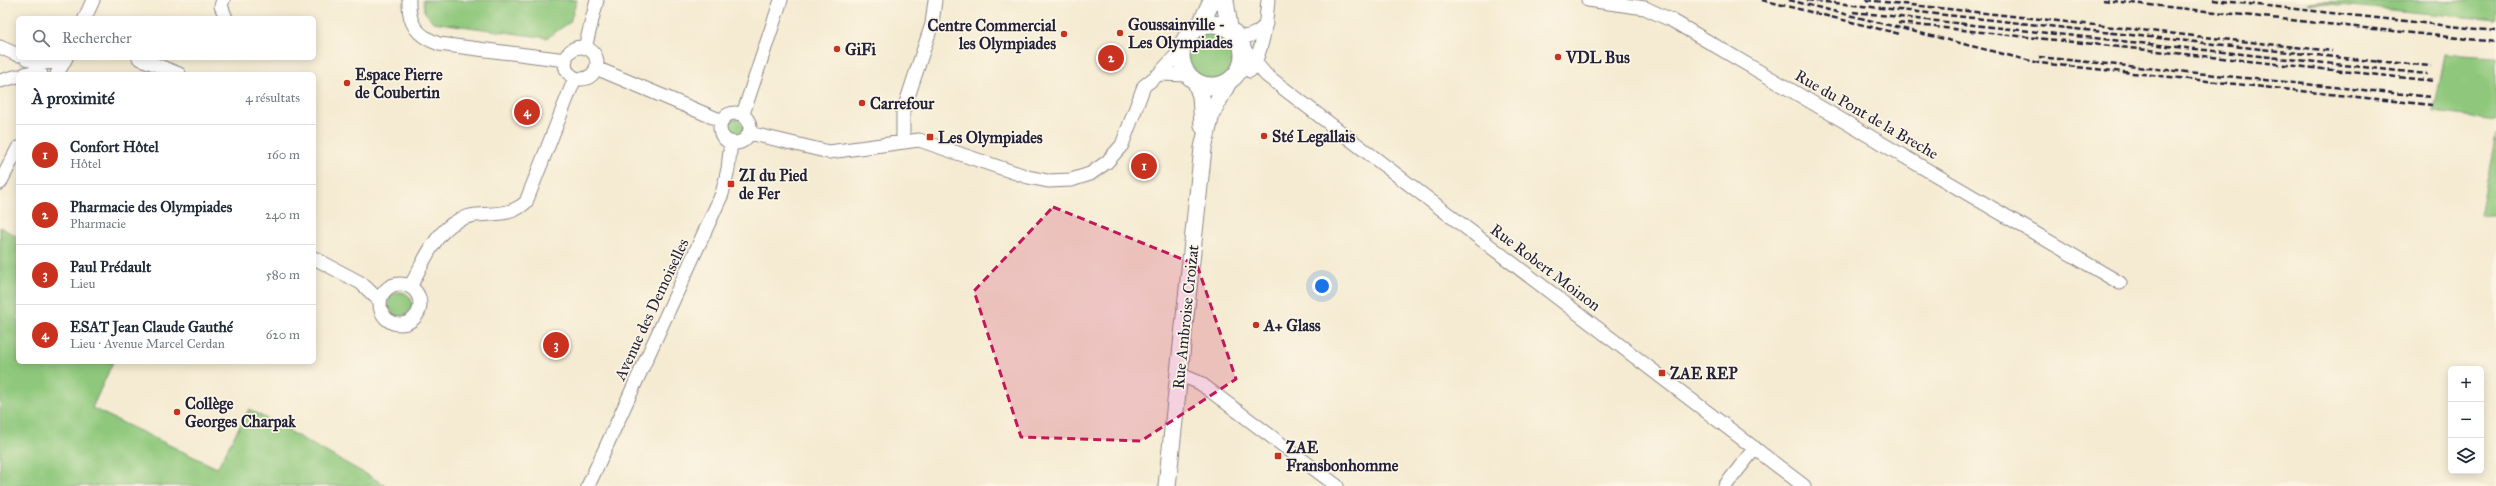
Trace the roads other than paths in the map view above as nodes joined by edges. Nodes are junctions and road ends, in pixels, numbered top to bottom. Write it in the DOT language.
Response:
graph roads {
  1 [pos="93,0"];
  2 [pos="222,0"];
  3 [pos="409,0"];
  4 [pos="596,0"];
  5 [pos="781,0"];
  6 [pos="935,0"];
  7 [pos="1212,0"];
  8 [pos="1225,0"];
  9 [pos="1268,0"];
  10 [pos="1588,0"];
  11 [pos="87,16"];
  12 [pos="225,16"];
  13 [pos="1266,24"];
  14 [pos="1200,26"];
  15 [pos="1236,38"];
  16 [pos="0,48"];
  17 [pos="585,48"];
  18 [pos="1181,50"];
  19 [pos="16,54"];
  20 [pos="145,60"];
  21 [pos="566,60"];
  22 [pos="62,65"];
  23 [pos="596,68"];
  24 [pos="33,69"];
  25 [pos="174,72"];
  26 [pos="1243,72"];
  27 [pos="1159,74"];
  28 [pos="16,77"];
  29 [pos="575,78"];
  30 [pos="1192,79"];
  31 [pos="0,81"];
  32 [pos="743,114"];
  33 [pos="722,121"];
  34 [pos="749,133"];
  35 [pos="902,140"];
  36 [pos="731,142"];
  37 [pos="1203,148"];
  38 [pos="16,152"];
  39 [pos="0,183"];
  40 [pos="316,259"];
  41 [pos="2120,283"];
  42 [pos="410,287"];
  43 [pos="380,300"];
  44 [pos="1179,374"];
  45 [pos="1755,448"];
  46 [pos="588,486"];
  47 [pos="1167,486"];
  48 [pos="1337,486"];
  49 [pos="1725,486"];
  50 [pos="1804,486"];
  1 -- 11 [label="street"];
  2 -- 12 [label="street"];
  3 -- 21 [label="street"];
  4 -- 17 [label="street"];
  5 -- 32 [label="street"];
  6 -- 35 [label="street"];
  7 -- 14 [label="main road"];
  8 -- 15 [label="main road"];
  9 -- 13 [label="street"];
  10 -- 41 [label="street, Rue du Pont de la Breche"];
  13 -- 15 [label="street"];
  13 -- 26 [label="street"];
  14 -- 15 [label="main road"];
  14 -- 18 [label="main road"];
  15 -- 26 [label="main road"];
  16 -- 19 [label="street"];
  17 -- 21 [label="street"];
  17 -- 23 [label="street"];
  18 -- 27 [label="street"];
  18 -- 30 [label="main road"];
  20 -- 25 [label="street"];
  21 -- 29 [label="street"];
  22 -- 24 [label="street"];
  23 -- 29 [label="street"];
  23 -- 33 [label="street"];
  26 -- 30 [label="main road"];
  26 -- 37 [label="main road"];
  26 -- 45 [label="street, Rue Robert Moinon"];
  27 -- 30 [label="street"];
  27 -- 35 [label="street"];
  28 -- 31 [label="street"];
  29 -- 42 [label="street"];
  30 -- 37 [label="main road"];
  32 -- 33 [label="street"];
  32 -- 34 [label="street"];
  33 -- 36 [label="street"];
  34 -- 35 [label="street"];
  34 -- 36 [label="street"];
  36 -- 46 [label="street, Avenue des Demoiselles"];
  37 -- 44 [label="main road, Rue Ambroise Croizat"];
  38 -- 39 [label="street"];
  40 -- 43 [label="street"];
  42 -- 43 [label="street"];
  42 -- 43 [label="street"];
  44 -- 47 [label="main road, Rue Ambroise Croizat"];
  44 -- 48 [label="street"];
  45 -- 49 [label="street"];
  45 -- 50 [label="street, Rue Robert Moinon"];
}
